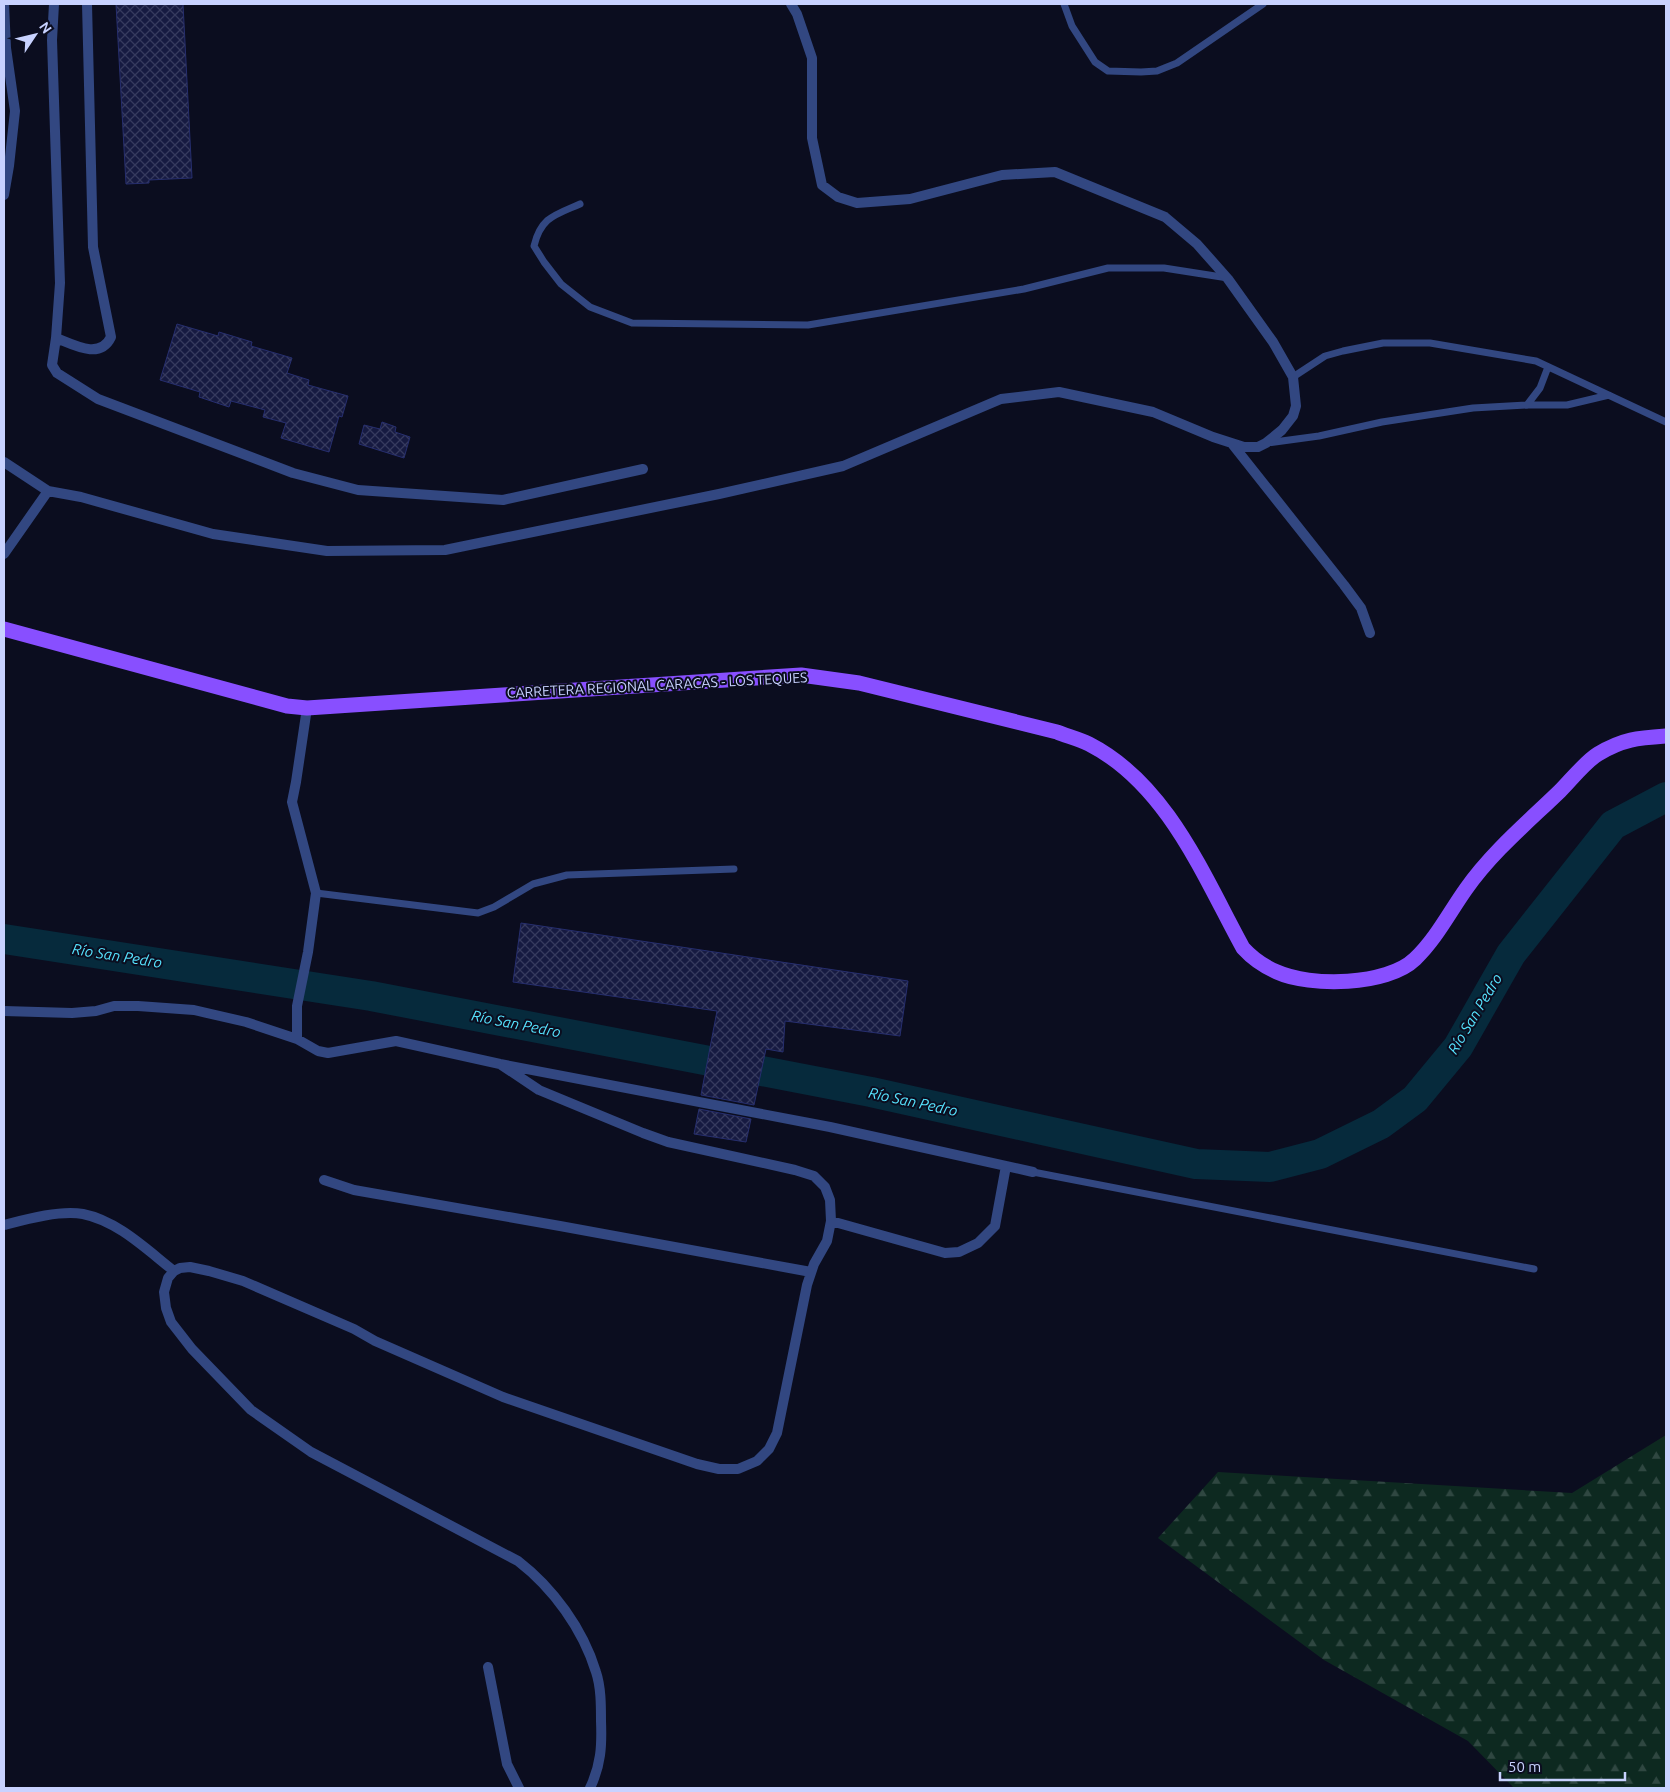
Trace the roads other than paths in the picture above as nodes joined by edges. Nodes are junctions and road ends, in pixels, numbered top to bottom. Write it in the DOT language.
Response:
graph roads {
  1 [pos="4,4"];
  2 [pos="54,4"];
  3 [pos="87,4"];
  4 [pos="791,4"];
  5 [pos="1064,4"];
  6 [pos="1263,4"];
  7 [pos="4,195"];
  8 [pos="580,204"];
  9 [pos="1228,278"];
  10 [pos="56,338"];
  11 [pos="1548,367"];
  12 [pos="1293,377"];
  13 [pos="1609,395"];
  14 [pos="1527,405"];
  15 [pos="1666,422"];
  16 [pos="1266,443"];
  17 [pos="1233,445"];
  18 [pos="4,462"];
  19 [pos="643,469"];
  20 [pos="48,490"];
  21 [pos="4,554"];
  22 [pos="4,630"];
  23 [pos="1370,633"];
  24 [pos="307,708"];
  25 [pos="1666,736"];
  26 [pos="734,868"];
  27 [pos="316,893"];
  28 [pos="4,1011"];
  29 [pos="297,1039"];
  30 [pos="500,1064"];
  31 [pos="1006,1166"];
  32 [pos="1033,1172"];
  33 [pos="324,1180"];
  34 [pos="831,1221"];
  35 [pos="4,1225"];
  36 [pos="1534,1269"];
  37 [pos="174,1271"];
  38 [pos="811,1272"];
  39 [pos="488,1667"];
  40 [pos="519,1788"];
  41 [pos="590,1788"];
  1 -- 7 [label="street"];
  2 -- 10 [label="street"];
  3 -- 10 [label="street"];
  4 -- 9 [label="street"];
  5 -- 6 [label="lane"];
  8 -- 9 [label="lane"];
  9 -- 12 [label="street"];
  10 -- 19 [label="street"];
  11 -- 12 [label="lane"];
  11 -- 13 [label="lane"];
  11 -- 14 [label="lane"];
  12 -- 16 [label="street"];
  13 -- 14 [label="lane"];
  13 -- 15 [label="lane"];
  14 -- 16 [label="lane"];
  16 -- 17 [label="street"];
  17 -- 20 [label="street"];
  17 -- 23 [label="street"];
  18 -- 20 [label="street"];
  20 -- 21 [label="street"];
  22 -- 24 [label="main road, CARRETERA REGIONAL CARACAS - LOS TEQUES"];
  24 -- 25 [label="main road, CARRETERA REGIONAL CARACAS - LOS TEQUES"];
  24 -- 27 [label="street"];
  26 -- 27 [label="lane"];
  27 -- 29 [label="street"];
  28 -- 29 [label="street"];
  29 -- 30 [label="street"];
  30 -- 31 [label="street"];
  30 -- 34 [label="street"];
  31 -- 32 [label="street"];
  31 -- 34 [label="street"];
  32 -- 36 [label="lane"];
  33 -- 38 [label="street"];
  34 -- 38 [label="street"];
  35 -- 37 [label="street"];
  37 -- 38 [label="street"];
  37 -- 41 [label="street"];
  39 -- 40 [label="street"];
}
